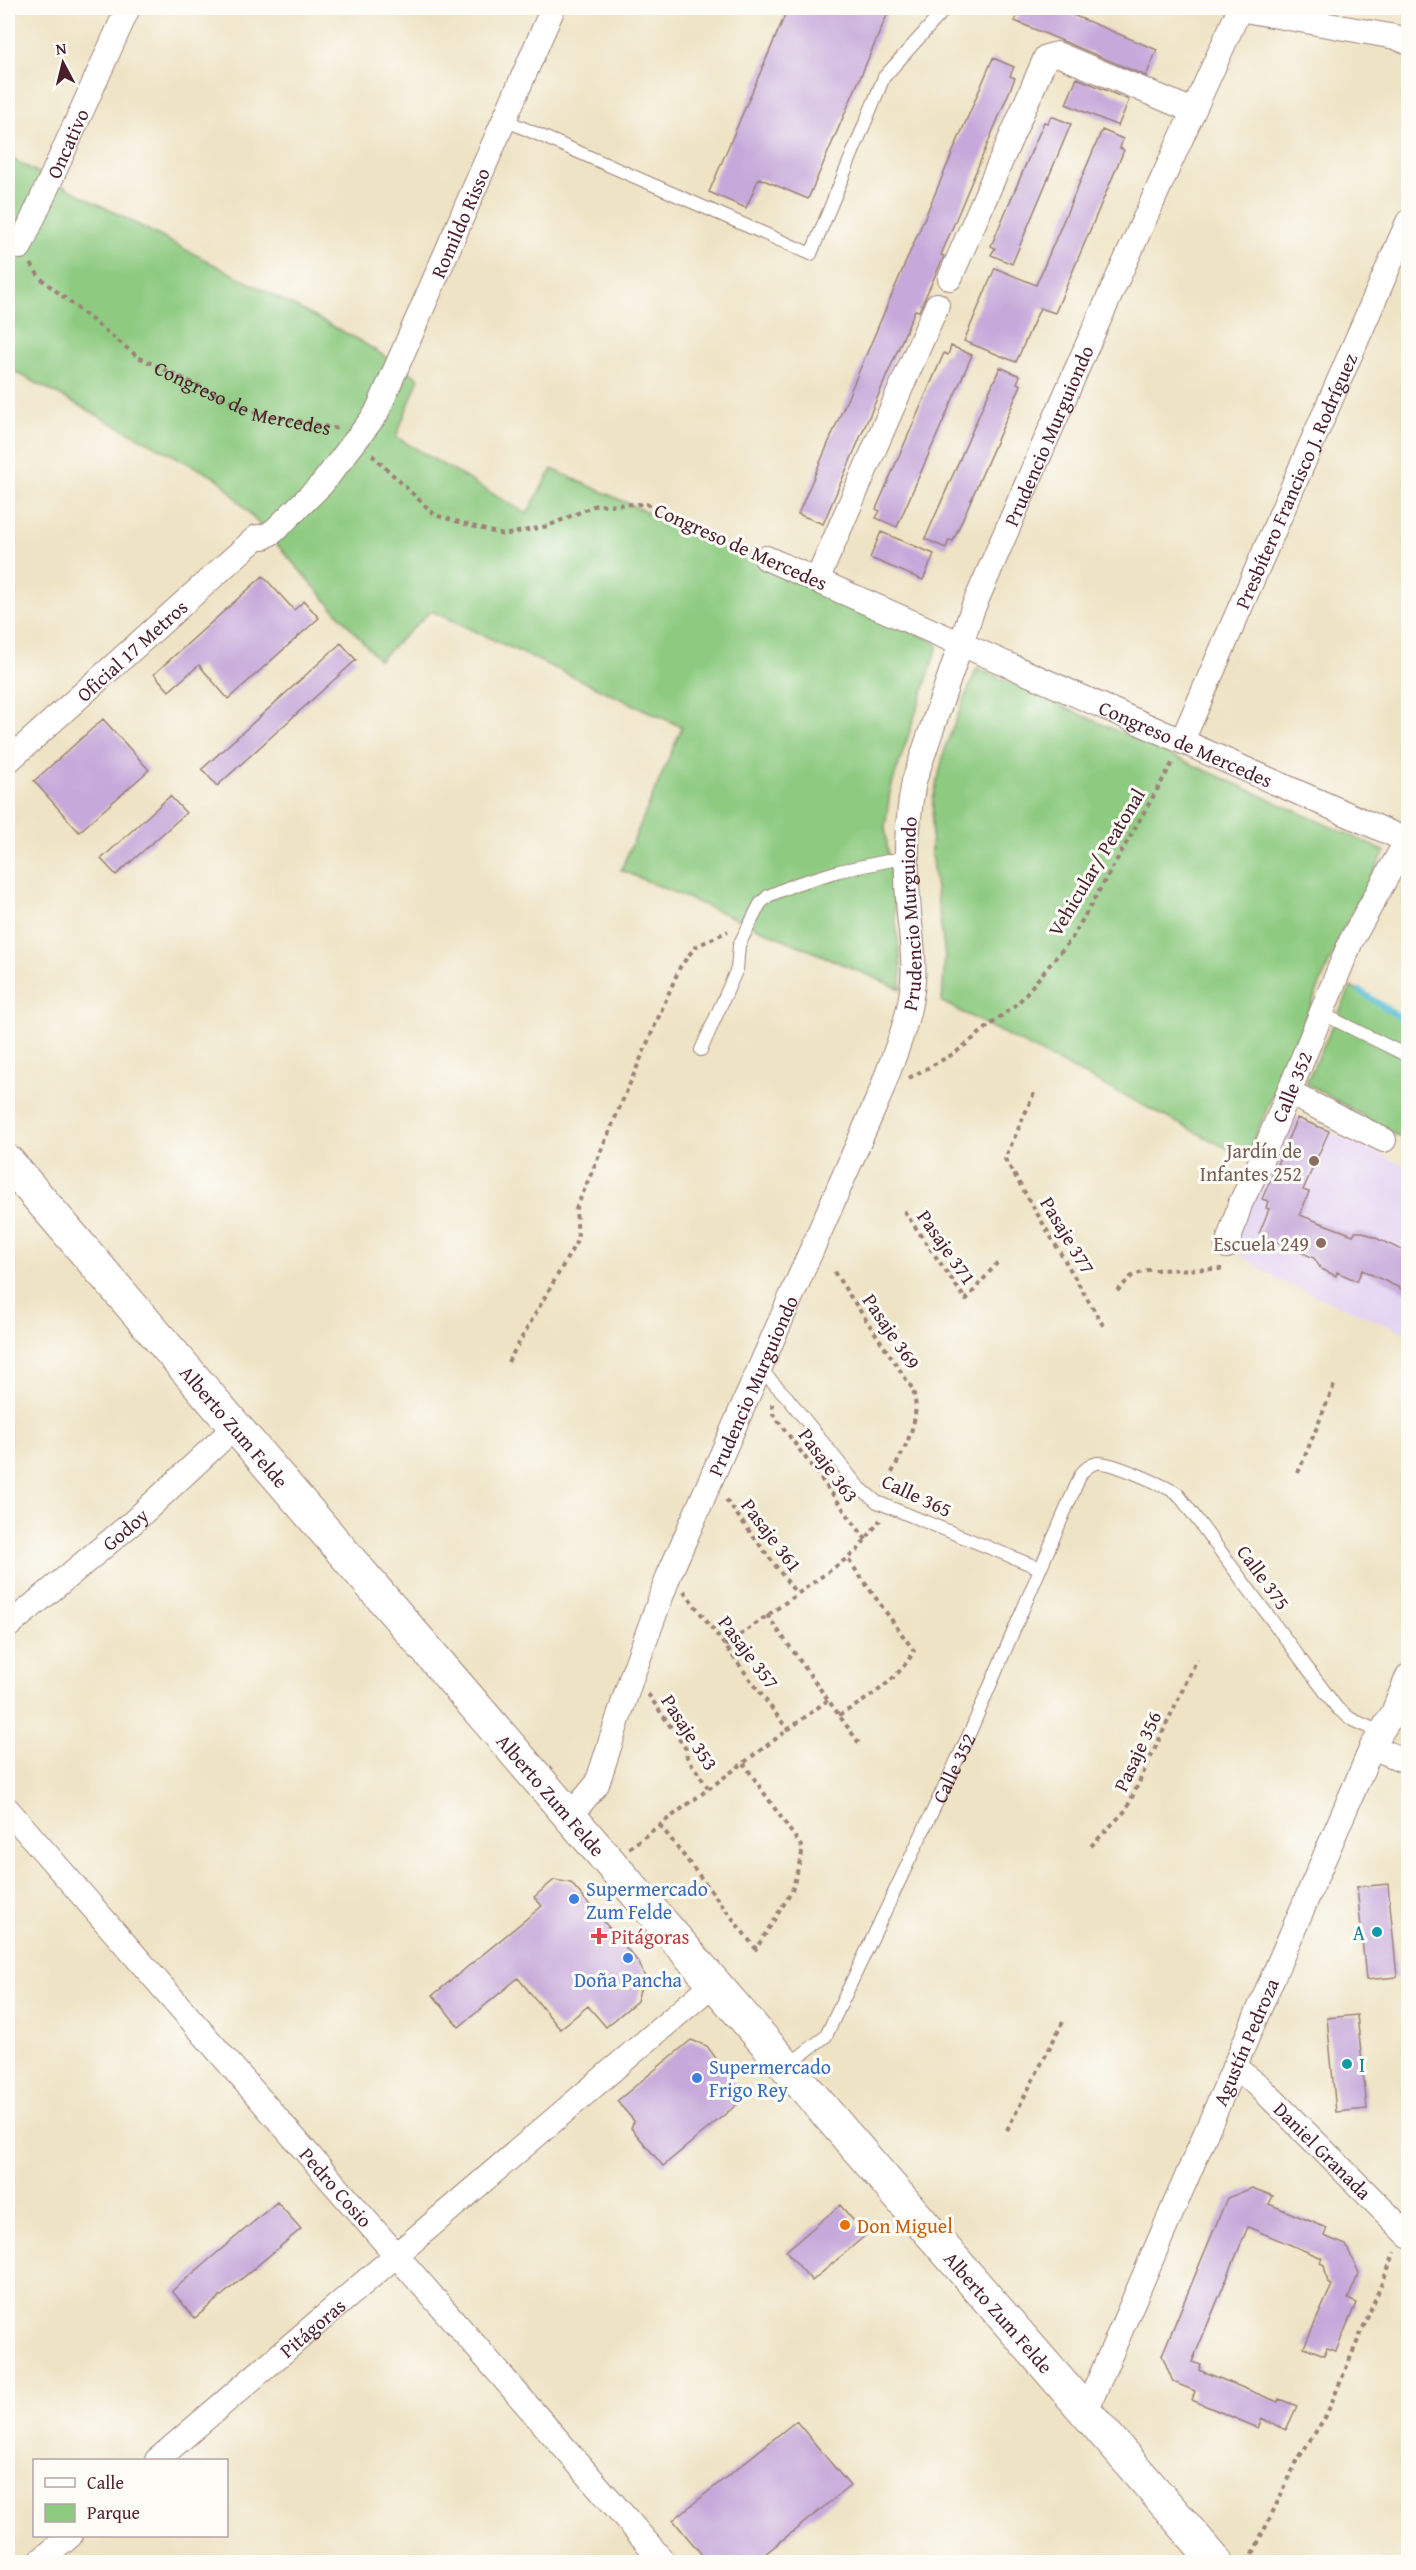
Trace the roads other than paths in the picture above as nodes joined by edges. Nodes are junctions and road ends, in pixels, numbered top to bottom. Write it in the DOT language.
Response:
graph roads {
  1 [pos="128,8"];
  2 [pos="553,8"];
  3 [pos="946,8"];
  4 [pos="1239,8"];
  5 [pos="1408,42"];
  6 [pos="1191,110"];
  7 [pos="505,120"];
  8 [pos="1408,222"];
  9 [pos="20,247"];
  10 [pos="950,278"];
  11 [pos="937,305"];
  12 [pos="256,537"];
  13 [pos="766,558"];
  14 [pos="818,578"];
  15 [pos="962,645"];
  16 [pos="1182,741"];
  17 [pos="8,761"];
  18 [pos="1407,839"];
  19 [pos="907,857"];
  20 [pos="1321,1013"];
  21 [pos="701,1050"];
  22 [pos="1408,1056"];
  23 [pos="1289,1093"];
  24 [pos="1384,1140"];
  25 [pos="8,1162"];
  26 [pos="1227,1246"];
  27 [pos="759,1368"];
  28 [pos="236,1426"];
  29 [pos="1104,1463"];
  30 [pos="1039,1568"];
  31 [pos="8,1626"];
  32 [pos="1408,1676"];
  33 [pos="1376,1739"];
  34 [pos="1408,1762"];
  35 [pos="8,1810"];
  36 [pos="570,1816"];
  37 [pos="714,1983"];
  38 [pos="787,2066"];
  39 [pos="1234,2067"];
  40 [pos="1406,2233"];
  41 [pos="396,2253"];
  42 [pos="1086,2411"];
  43 [pos="158,2459"];
  44 [pos="68,2537"];
  45 [pos="39,2562"];
  46 [pos="664,2562"];
  47 [pos="1216,2562"];
  1 -- 9 [label="street, Oncativo"];
  2 -- 7 [label="street, Romildo Risso"];
  3 -- 7 [label="lane"];
  4 -- 5 [label="street"];
  4 -- 6 [label="street, Prudencio Murguiondo"];
  6 -- 10 [label="street"];
  6 -- 15 [label="street, Prudencio Murguiondo"];
  7 -- 12 [label="street, Romildo Risso"];
  8 -- 16 [label="street, Presbítero Francisco J. Rodríguez"];
  11 -- 14 [label="street"];
  12 -- 17 [label="street, Oficial 17 Metros"];
  13 -- 14 [label="street, Congreso de Mercedes"];
  14 -- 15 [label="street, Congreso de Mercedes"];
  15 -- 16 [label="street, Congreso de Mercedes"];
  15 -- 19 [label="street, Prudencio Murguiondo"];
  16 -- 18 [label="street, Congreso de Mercedes"];
  18 -- 20 [label="street, Calle 352"];
  19 -- 21 [label="lane"];
  19 -- 27 [label="street, Prudencio Murguiondo"];
  20 -- 22 [label="lane"];
  20 -- 23 [label="street, Calle 352"];
  23 -- 24 [label="street"];
  23 -- 26 [label="street, Calle 352"];
  25 -- 28 [label="street, Alberto Zum Felde"];
  27 -- 30 [label="lane, Calle 365"];
  27 -- 36 [label="street, Prudencio Murguiondo"];
  28 -- 31 [label="street, Godoy"];
  28 -- 36 [label="street, Alberto Zum Felde"];
  29 -- 30 [label="lane, Calle 352"];
  29 -- 33 [label="lane, Calle 375"];
  30 -- 38 [label="lane, Calle 352"];
  32 -- 33 [label="street, Agustín Pedroza"];
  33 -- 34 [label="street"];
  33 -- 39 [label="street, Agustín Pedroza"];
  35 -- 41 [label="street, Pedro Cosio"];
  36 -- 37 [label="street, Alberto Zum Felde"];
  37 -- 38 [label="street, Alberto Zum Felde"];
  37 -- 41 [label="street, Pitágoras"];
  38 -- 42 [label="street, Alberto Zum Felde"];
  39 -- 40 [label="street, Daniel Granada"];
  39 -- 42 [label="street, Agustín Pedroza"];
  41 -- 43 [label="street, Pitágoras"];
  41 -- 46 [label="street, Pedro Cosio"];
  42 -- 47 [label="street, Alberto Zum Felde"];
  44 -- 45 [label="street"];
}
